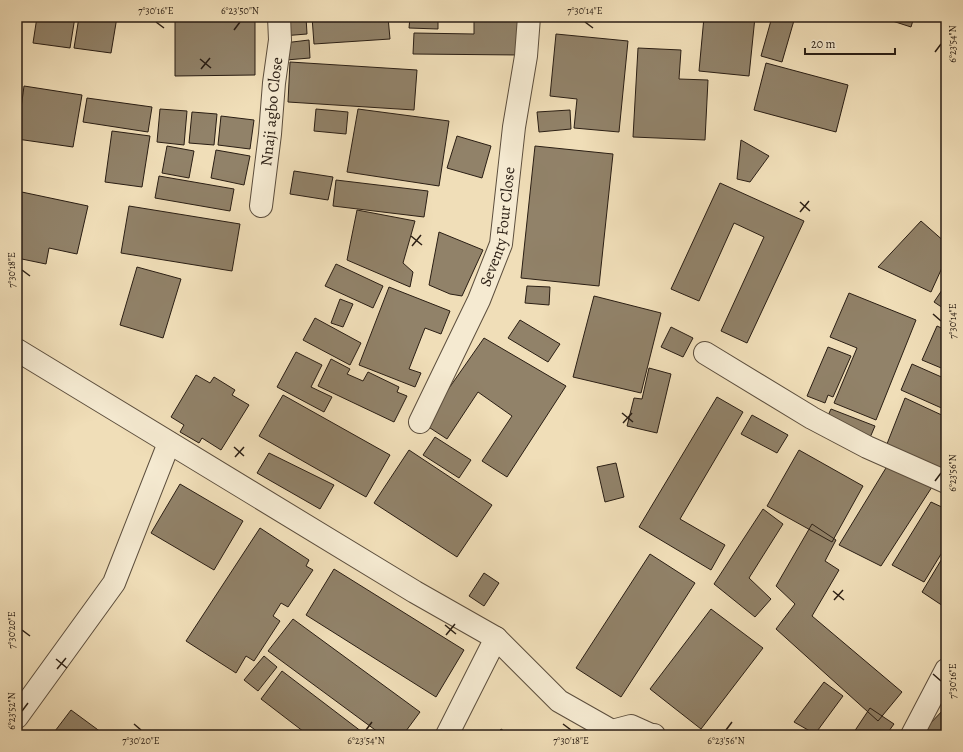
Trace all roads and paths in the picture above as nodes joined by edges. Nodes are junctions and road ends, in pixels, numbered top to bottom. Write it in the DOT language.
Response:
graph roads {
  1 [pos="279,17"];
  2 [pos="529,17"];
  3 [pos="261,206"];
  4 [pos="17,350"];
  5 [pos="706,353"];
  6 [pos="420,422"];
  7 [pos="169,443"];
  8 [pos="946,482"];
  9 [pos="496,638"];
  10 [pos="946,670"];
  11 [pos="17,717"];
  12 [pos="447,735"];
  13 [pos="654,735"];
  14 [pos="912,735"];
  1 -- 3 [label="street, Nnaji agbo Close"];
  2 -- 6 [label="street, Seventy Four Close"];
  4 -- 7 [label="street"];
  5 -- 8 [label="street"];
  7 -- 9 [label="street"];
  7 -- 11 [label="street"];
  9 -- 12 [label="street"];
  9 -- 13 [label="street"];
  10 -- 14 [label="street"];
}
